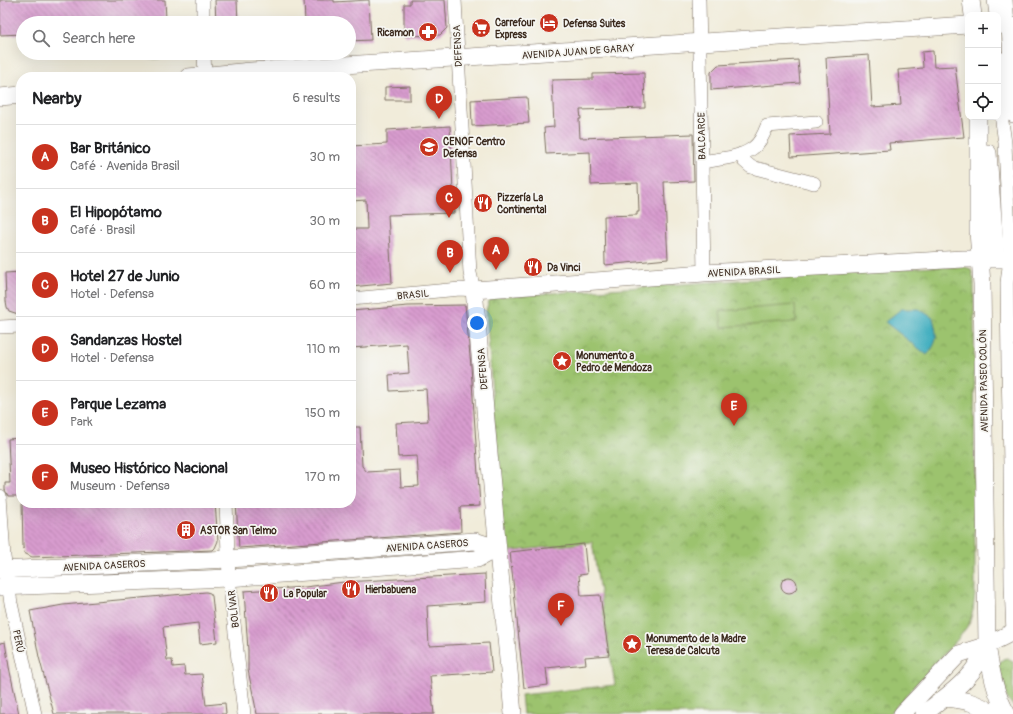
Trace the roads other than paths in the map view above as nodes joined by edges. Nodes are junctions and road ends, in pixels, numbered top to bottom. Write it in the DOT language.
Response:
graph roads {
  1 [pos="202,0"];
  2 [pos="455,0"];
  3 [pos="699,0"];
  4 [pos="971,0"];
  5 [pos="994,0"];
  6 [pos="1006,0"];
  7 [pos="973,12"];
  8 [pos="203,16"];
  9 [pos="1004,23"];
  10 [pos="965,25"];
  11 [pos="699,43"];
  12 [pos="458,59"];
  13 [pos="204,60"];
  14 [pos="205,72"];
  15 [pos="265,72"];
  16 [pos="999,84"];
  17 [pos="16,95"];
  18 [pos="0,97"];
  19 [pos="1013,116"];
  20 [pos="978,120"];
  21 [pos="983,120"];
  22 [pos="816,122"];
  23 [pos="741,154"];
  24 [pos="702,162"];
  25 [pos="814,183"];
  26 [pos="1001,259"];
  27 [pos="704,273"];
  28 [pos="474,290"];
  29 [pos="356,299"];
  30 [pos="16,326"];
  31 [pos="0,327"];
  32 [pos="0,496"];
  33 [pos="226,508"];
  34 [pos="497,548"];
  35 [pos="229,559"];
  36 [pos="3,578"];
  37 [pos="229,578"];
  38 [pos="1013,632"];
  39 [pos="986,646"];
  40 [pos="945,698"];
  41 [pos="35,714"];
  42 [pos="244,714"];
  43 [pos="513,714"];
  44 [pos="902,714"];
  45 [pos="924,714"];
  46 [pos="993,714"];
  47 [pos="1007,714"];
  1 -- 8 [label="street"];
  2 -- 12 [label="street, DEFENSA"];
  3 -- 11 [label="street, BALCARCE"];
  4 -- 7 [label="main road"];
  5 -- 9 [label="street"];
  6 -- 9 [label="street"];
  9 -- 19 [label="street"];
  10 -- 11 [label="main road, AVENIDA JUAN DE GARAY"];
  11 -- 12 [label="main road, AVENIDA JUAN DE GARAY"];
  11 -- 24 [label="street, BALCARCE"];
  12 -- 15 [label="main road, AVENIDA JUAN DE GARAY"];
  12 -- 28 [label="street, DEFENSA"];
  13 -- 14 [label="street"];
  16 -- 26 [label="street"];
  17 -- 18 [label="main road"];
  20 -- 26 [label="main road, AVENIDA PASEO COLÓN"];
  21 -- 26 [label="main road"];
  22 -- 23 [label="street"];
  23 -- 24 [label="street"];
  23 -- 25 [label="street"];
  24 -- 27 [label="street, BALCARCE"];
  26 -- 27 [label="main road, AVENIDA BRASIL"];
  26 -- 38 [label="street"];
  26 -- 39 [label="main road, AVENIDA PASEO COLÓN"];
  27 -- 28 [label="main road, AVENIDA BRASIL"];
  28 -- 29 [label="street, BRASIL"];
  28 -- 34 [label="main road, DEFENSA"];
  30 -- 31 [label="street"];
  32 -- 36 [label="street, PERÚ"];
  33 -- 35 [label="street, BOLÍVAR"];
  34 -- 35 [label="main road, AVENIDA CASEROS"];
  34 -- 37 [label="main road, AVENIDA CASEROS"];
  34 -- 43 [label="main road, DEFENSA"];
  35 -- 36 [label="main road, AVENIDA CASEROS"];
  35 -- 37 [label="street, BOLÍVAR"];
  36 -- 37 [label="main road, AVENIDA CASEROS"];
  36 -- 41 [label="street, PERÚ"];
  37 -- 42 [label="street, BOLÍVAR"];
  38 -- 39 [label="main road"];
  39 -- 40 [label="main road"];
  39 -- 44 [label="main road"];
  39 -- 47 [label="main road"];
  40 -- 45 [label="main road"];
  40 -- 46 [label="main road"];
}
